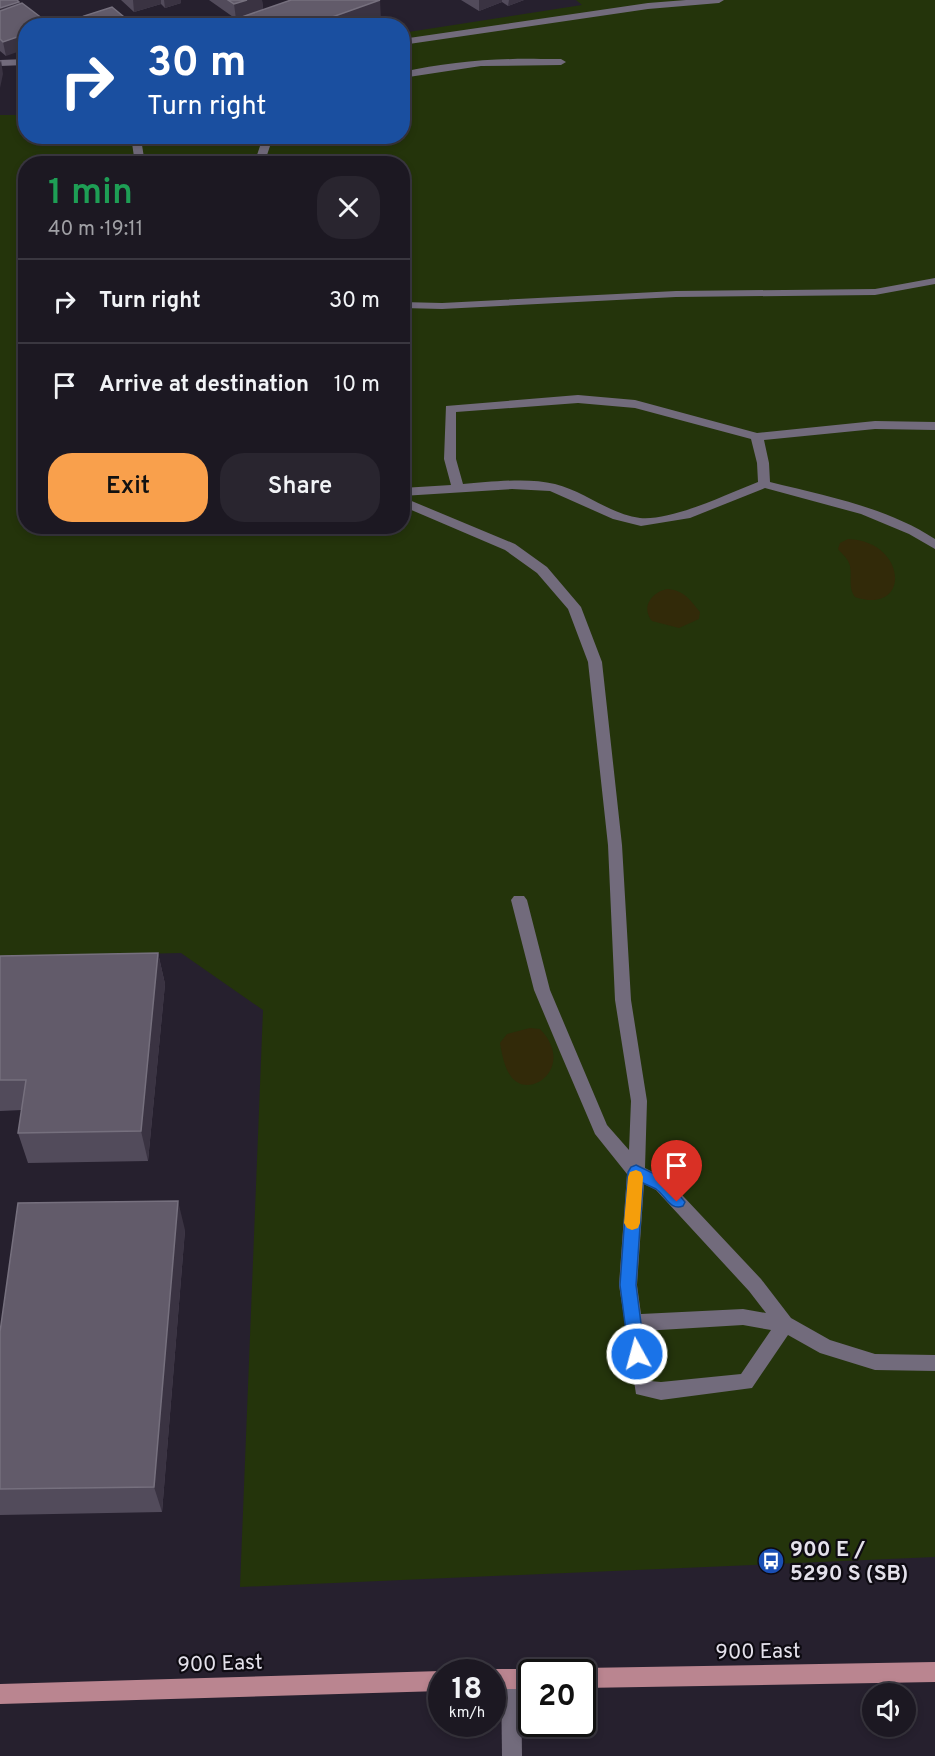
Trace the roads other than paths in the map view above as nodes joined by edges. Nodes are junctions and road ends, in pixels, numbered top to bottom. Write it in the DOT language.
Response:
graph roads {
  1 [pos="719,0"];
  2 [pos="410,41"];
  3 [pos="18,62"];
  4 [pos="561,62"];
  5 [pos="0,63"];
  6 [pos="410,73"];
  7 [pos="935,282"];
  8 [pos="410,305"];
  9 [pos="935,426"];
  10 [pos="758,436"];
  11 [pos="764,484"];
  12 [pos="458,489"];
  13 [pos="410,492"];
  14 [pos="410,504"];
  15 [pos="935,544"];
  16 [pos="519,900"];
  17 [pos="636,1172"];
  18 [pos="633,1323"];
  19 [pos="785,1324"];
  20 [pos="935,1363"];
  21 [pos="935,1672"];
  22 [pos="596,1678"];
  23 [pos="511,1679"];
  24 [pos="428,1681"];
  25 [pos="0,1694"];
  26 [pos="512,1756"];
  1 -- 2 [label="street"];
  3 -- 5 [label="street"];
  4 -- 6 [label="street"];
  7 -- 8 [label="street"];
  9 -- 10 [label="street"];
  10 -- 11 [label="street"];
  10 -- 12 [label="street"];
  11 -- 12 [label="street"];
  11 -- 15 [label="street"];
  12 -- 13 [label="street"];
  14 -- 17 [label="street"];
  16 -- 17 [label="street"];
  17 -- 18 [label="street"];
  17 -- 19 [label="street"];
  18 -- 19 [label="street"];
  18 -- 19 [label="street"];
  19 -- 20 [label="street"];
  21 -- 22 [label="main road, 900 East"];
  23 -- 26 [label="street"];
  24 -- 25 [label="main road, 900 East"];
}
